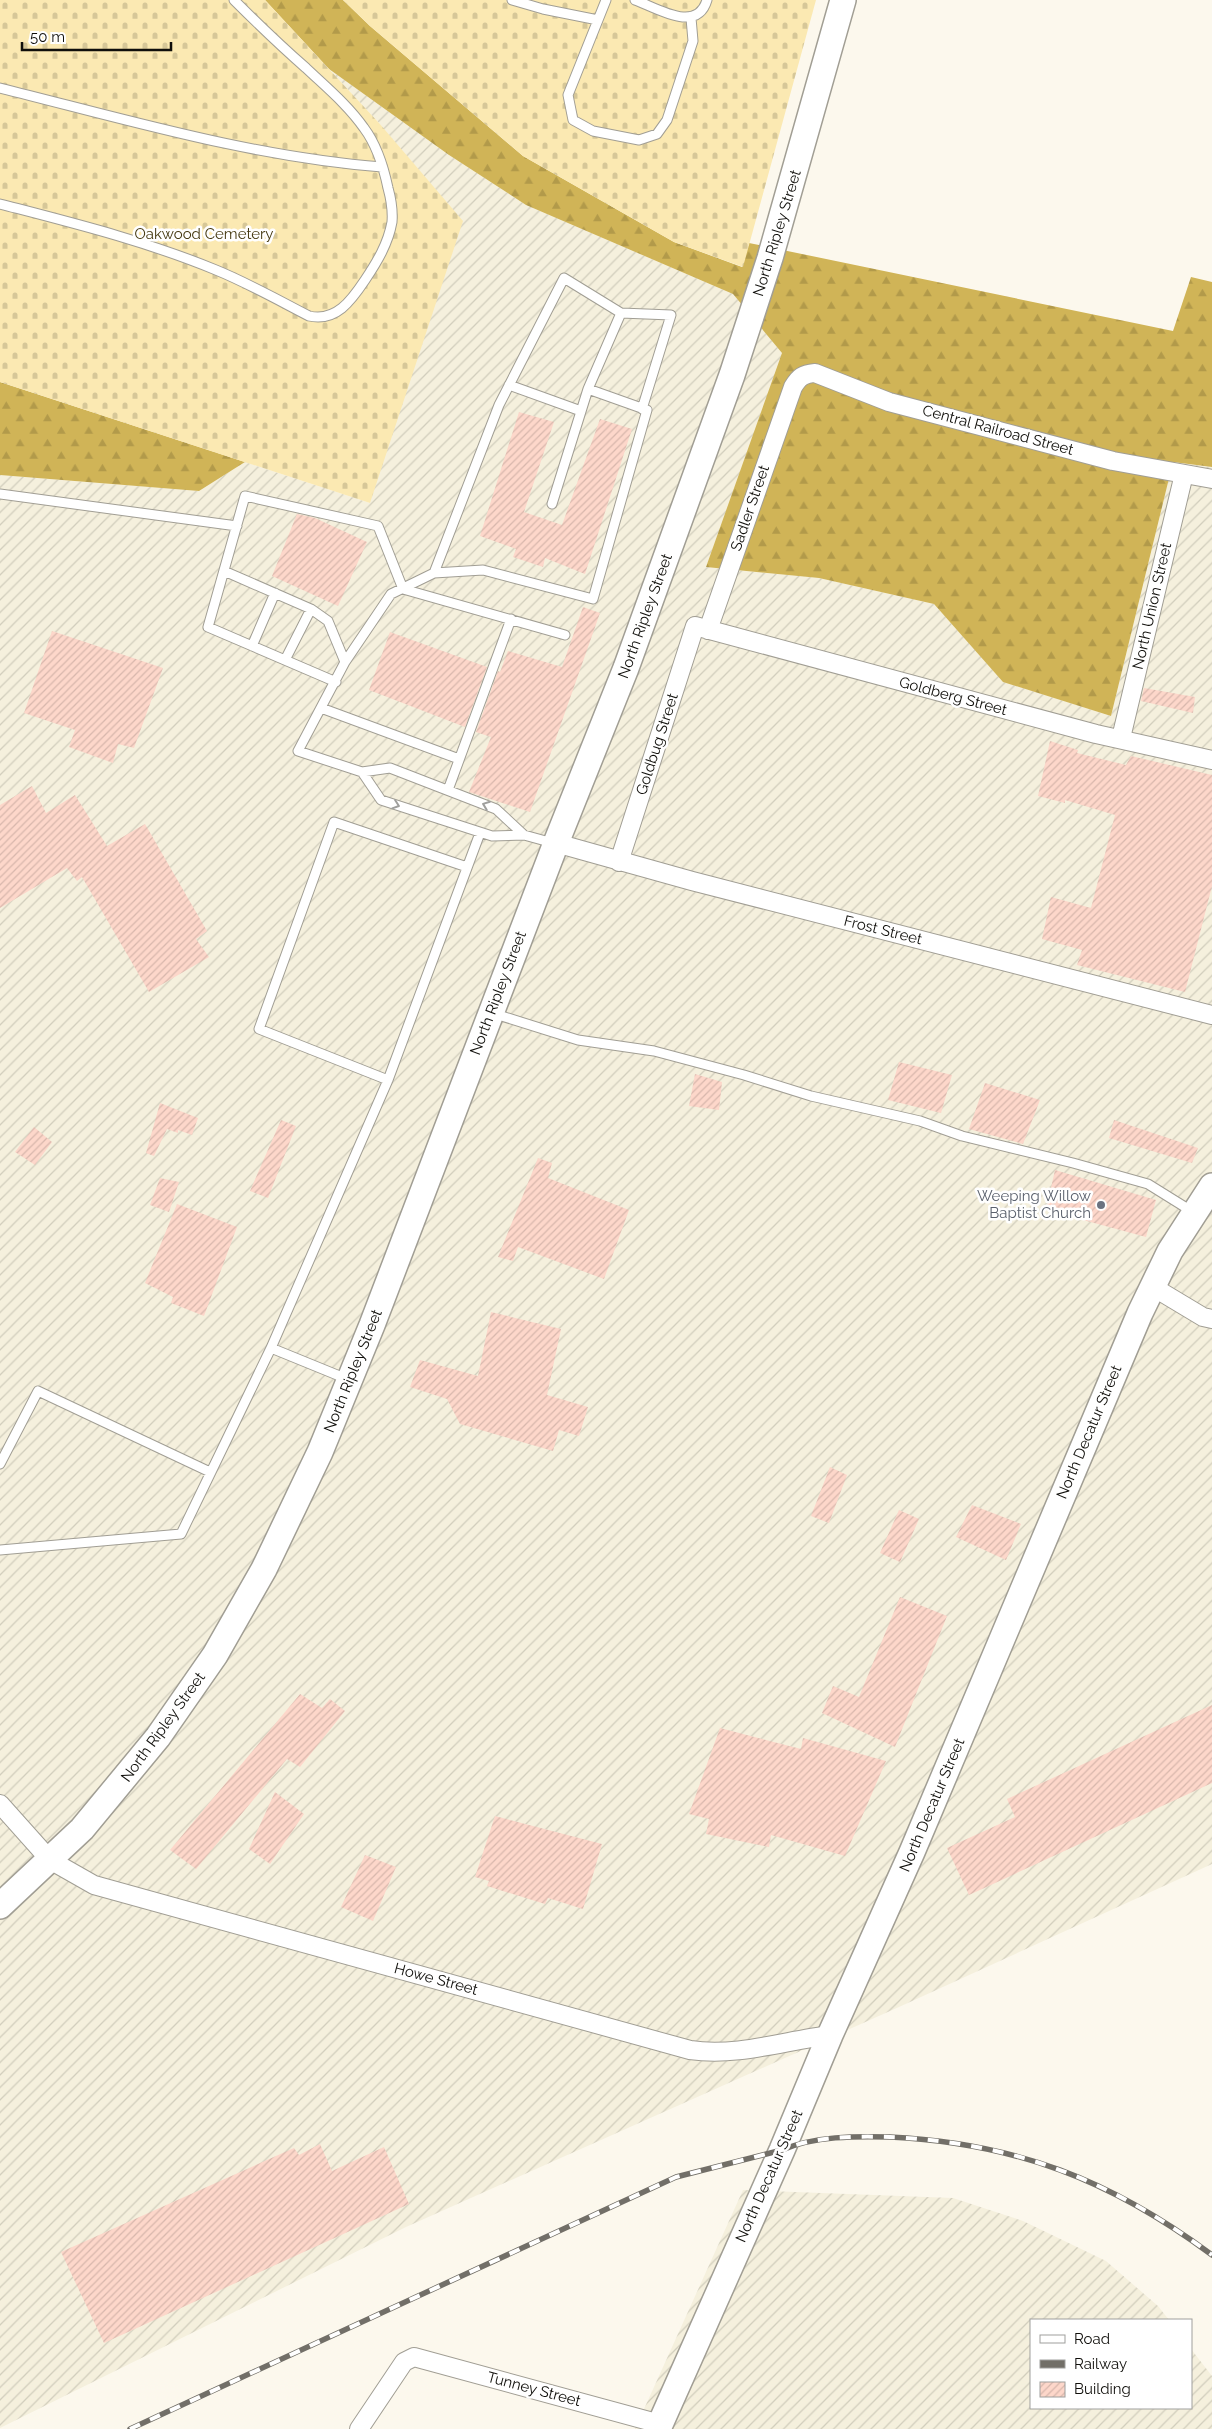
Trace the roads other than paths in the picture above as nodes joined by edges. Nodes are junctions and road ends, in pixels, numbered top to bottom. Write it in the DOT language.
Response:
graph roads {
  1 [pos="234,0"];
  2 [pos="512,0"];
  3 [pos="606,0"];
  4 [pos="635,0"];
  5 [pos="707,0"];
  6 [pos="843,0"];
  7 [pos="691,18"];
  8 [pos="598,20"];
  9 [pos="0,88"];
  10 [pos="382,167"];
  11 [pos="0,204"];
  12 [pos="621,313"];
  13 [pos="509,385"];
  14 [pos="793,387"];
  15 [pos="588,389"];
  16 [pos="642,408"];
  17 [pos="581,411"];
  18 [pos="1184,474"];
  19 [pos="1212,478"];
  20 [pos="0,494"];
  21 [pos="552,504"];
  22 [pos="237,526"];
  23 [pos="224,571"];
  24 [pos="434,573"];
  25 [pos="403,589"];
  26 [pos="275,593"];
  27 [pos="311,609"];
  28 [pos="511,619"];
  29 [pos="701,628"];
  30 [pos="565,635"];
  31 [pos="252,646"];
  32 [pos="285,660"];
  33 [pos="345,662"];
  34 [pos="336,682"];
  35 [pos="322,708"];
  36 [pos="1121,738"];
  37 [pos="459,759"];
  38 [pos="1212,760"];
  39 [pos="362,772"];
  40 [pos="448,790"];
  41 [pos="480,833"];
  42 [pos="524,834"];
  43 [pos="556,843"];
  44 [pos="619,862"];
  45 [pos="467,867"];
  46 [pos="491,1013"];
  47 [pos="1212,1015"];
  48 [pos="388,1080"];
  49 [pos="1212,1186"];
  50 [pos="1193,1212"];
  51 [pos="1153,1287"];
  52 [pos="1212,1318"];
  53 [pos="271,1348"];
  54 [pos="350,1380"];
  55 [pos="0,1464"];
  56 [pos="210,1472"];
  57 [pos="0,1550"];
  58 [pos="0,1804"];
  59 [pos="50,1860"];
  60 [pos="0,1906"];
  61 [pos="830,2035"];
  62 [pos="659,2426"];
  63 [pos="359,2429"];
  1 -- 10 [label="lane"];
  2 -- 8 [label="lane"];
  3 -- 8 [label="lane"];
  4 -- 7 [label="lane"];
  5 -- 7 [label="lane"];
  6 -- 43 [label="main road, North Ripley Street"];
  7 -- 8 [label="lane"];
  9 -- 10 [label="lane"];
  10 -- 11 [label="lane"];
  12 -- 13 [label="lane"];
  12 -- 15 [label="lane"];
  12 -- 16 [label="lane"];
  13 -- 17 [label="lane"];
  13 -- 24 [label="lane"];
  14 -- 18 [label="street, Central Railroad Street"];
  14 -- 29 [label="street, Sadler Street"];
  15 -- 16 [label="lane"];
  15 -- 17 [label="lane"];
  16 -- 24 [label="lane"];
  17 -- 21 [label="lane"];
  18 -- 19 [label="street, Central Railroad Street"];
  18 -- 36 [label="street, North Union Street"];
  20 -- 22 [label="lane"];
  22 -- 23 [label="lane"];
  22 -- 25 [label="lane"];
  23 -- 26 [label="lane"];
  23 -- 31 [label="lane"];
  24 -- 25 [label="lane"];
  25 -- 28 [label="lane"];
  25 -- 33 [label="lane"];
  26 -- 27 [label="lane"];
  26 -- 31 [label="lane"];
  27 -- 32 [label="lane"];
  27 -- 33 [label="lane"];
  28 -- 30 [label="lane"];
  28 -- 37 [label="lane"];
  29 -- 36 [label="street, Goldberg Street"];
  29 -- 44 [label="street, Goldbug Street"];
  31 -- 32 [label="lane"];
  32 -- 34 [label="lane"];
  33 -- 34 [label="lane"];
  34 -- 35 [label="lane"];
  35 -- 37 [label="lane"];
  35 -- 39 [label="lane"];
  36 -- 38 [label="street, Goldberg Street"];
  37 -- 40 [label="lane"];
  39 -- 40 [label="lane"];
  39 -- 41 [label="lane, one-way"];
  42 -- 40 [label="lane, one-way"];
  41 -- 42 [label="lane"];
  41 -- 45 [label="lane"];
  42 -- 43 [label="lane"];
  43 -- 44 [label="street, Frost Street"];
  43 -- 46 [label="main road, North Ripley Street"];
  44 -- 47 [label="street, Frost Street"];
  45 -- 48 [label="lane"];
  45 -- 48 [label="lane"];
  46 -- 50 [label="lane"];
  46 -- 54 [label="main road, North Ripley Street"];
  48 -- 53 [label="lane"];
  49 -- 50 [label="main road, North Decatur Street"];
  50 -- 51 [label="main road, North Decatur Street"];
  51 -- 52 [label="street"];
  51 -- 61 [label="main road, North Decatur Street"];
  53 -- 54 [label="lane"];
  53 -- 56 [label="lane"];
  54 -- 59 [label="main road, North Ripley Street"];
  55 -- 56 [label="lane"];
  56 -- 57 [label="lane"];
  58 -- 59 [label="street, Howe Street"];
  59 -- 60 [label="main road, North Ripley Street"];
  59 -- 61 [label="street, Howe Street"];
  61 -- 62 [label="main road, North Decatur Street"];
  62 -- 63 [label="street, Tunney Street"];
}
